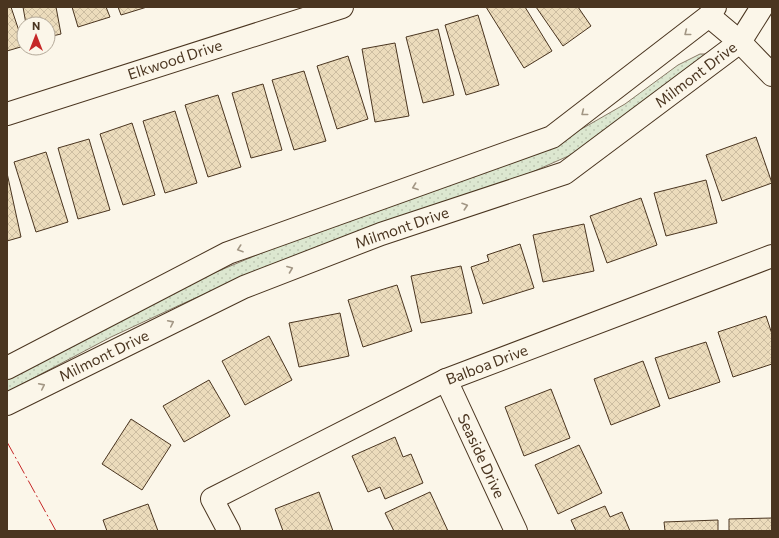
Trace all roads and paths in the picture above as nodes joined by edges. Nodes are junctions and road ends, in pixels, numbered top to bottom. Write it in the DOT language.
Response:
graph roads {
  1 [pos="342,7"];
  2 [pos="762,7"];
  3 [pos="712,11"];
  4 [pos="740,42"];
  5 [pos="772,75"];
  6 [pos="7,114"];
  7 [pos="772,256"];
  8 [pos="7,368"];
  9 [pos="446,380"];
  10 [pos="7,404"];
  11 [pos="229,531"];
  12 [pos="516,531"];
  1 -- 6 [label="street, Elkwood Drive"];
  2 -- 4 [label="street, Milmont Drive"];
  3 -- 4 [label="street"];
  3 -- 8 [label="street, one-way"];
  4 -- 5 [label="street"];
  10 -- 4 [label="street, Milmont Drive, one-way"];
  7 -- 9 [label="street, Balboa Drive"];
  9 -- 11 [label="street, Balboa Drive"];
  9 -- 12 [label="street, Seaside Drive"];
}
